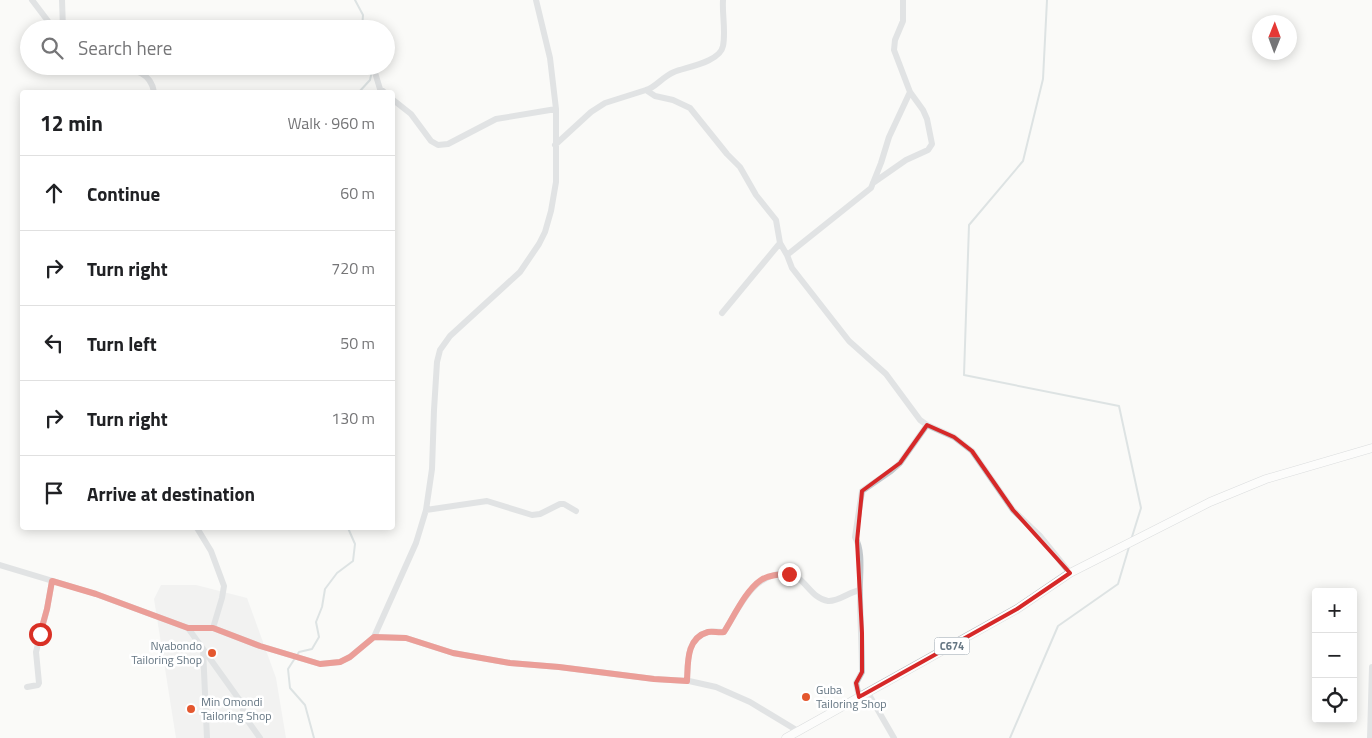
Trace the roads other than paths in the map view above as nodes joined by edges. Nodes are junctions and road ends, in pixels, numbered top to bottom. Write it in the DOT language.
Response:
graph roads {
  1 [pos="32,0"];
  2 [pos="62,0"];
  3 [pos="536,0"];
  4 [pos="723,0"];
  5 [pos="904,0"];
  6 [pos="47,20"];
  7 [pos="63,20"];
  8 [pos="144,75"];
  9 [pos="376,75"];
  10 [pos="153,90"];
  11 [pos="381,90"];
  12 [pos="646,90"];
  13 [pos="910,92"];
  14 [pos="395,101"];
  15 [pos="556,109"];
  16 [pos="556,146"];
  17 [pos="873,183"];
  18 [pos="780,243"];
  19 [pos="787,255"];
  20 [pos="722,313"];
  21 [pos="927,425"];
  22 [pos="1372,448"];
  23 [pos="426,510"];
  24 [pos="576,511"];
  25 [pos="198,530"];
  26 [pos="0,565"];
  27 [pos="1070,573"];
  28 [pos="52,581"];
  29 [pos="860,590"];
  30 [pos="188,628"];
  31 [pos="213,628"];
  32 [pos="374,637"];
  33 [pos="203,650"];
  34 [pos="1372,667"];
  35 [pos="687,681"];
  36 [pos="27,687"];
  37 [pos="868,692"];
  38 [pos="859,697"];
  39 [pos="798,731"];
  40 [pos="206,738"];
  41 [pos="260,738"];
  42 [pos="786,738"];
  43 [pos="894,738"];
  44 [pos="1370,738"];
  1 -- 6 [label="street"];
  2 -- 7 [label="street"];
  3 -- 15 [label="street"];
  4 -- 12 [label="street"];
  5 -- 13 [label="street"];
  8 -- 10 [label="street"];
  9 -- 11 [label="street"];
  12 -- 16 [label="street"];
  12 -- 18 [label="street"];
  13 -- 17 [label="street"];
  13 -- 17 [label="street"];
  14 -- 15 [label="street"];
  15 -- 16 [label="street"];
  16 -- 23 [label="street"];
  17 -- 19 [label="street"];
  18 -- 19 [label="street"];
  18 -- 20 [label="street"];
  19 -- 21 [label="street"];
  21 -- 27 [label="street"];
  21 -- 29 [label="street"];
  22 -- 27 [label="main road, C674"];
  23 -- 24 [label="street"];
  23 -- 32 [label="street"];
  25 -- 31 [label="street"];
  26 -- 28 [label="street"];
  27 -- 37 [label="main road, C674"];
  28 -- 30 [label="street"];
  28 -- 36 [label="street"];
  29 -- 35 [label="street"];
  29 -- 38 [label="street"];
  30 -- 31 [label="street"];
  30 -- 33 [label="street"];
  31 -- 32 [label="street"];
  32 -- 35 [label="street"];
  33 -- 40 [label="street"];
  33 -- 41 [label="street"];
  34 -- 44 [label="street"];
  35 -- 39 [label="street"];
  37 -- 38 [label="main road, C674"];
  37 -- 43 [label="street"];
  38 -- 39 [label="main road, C674"];
  39 -- 42 [label="main road, C674"];
}
